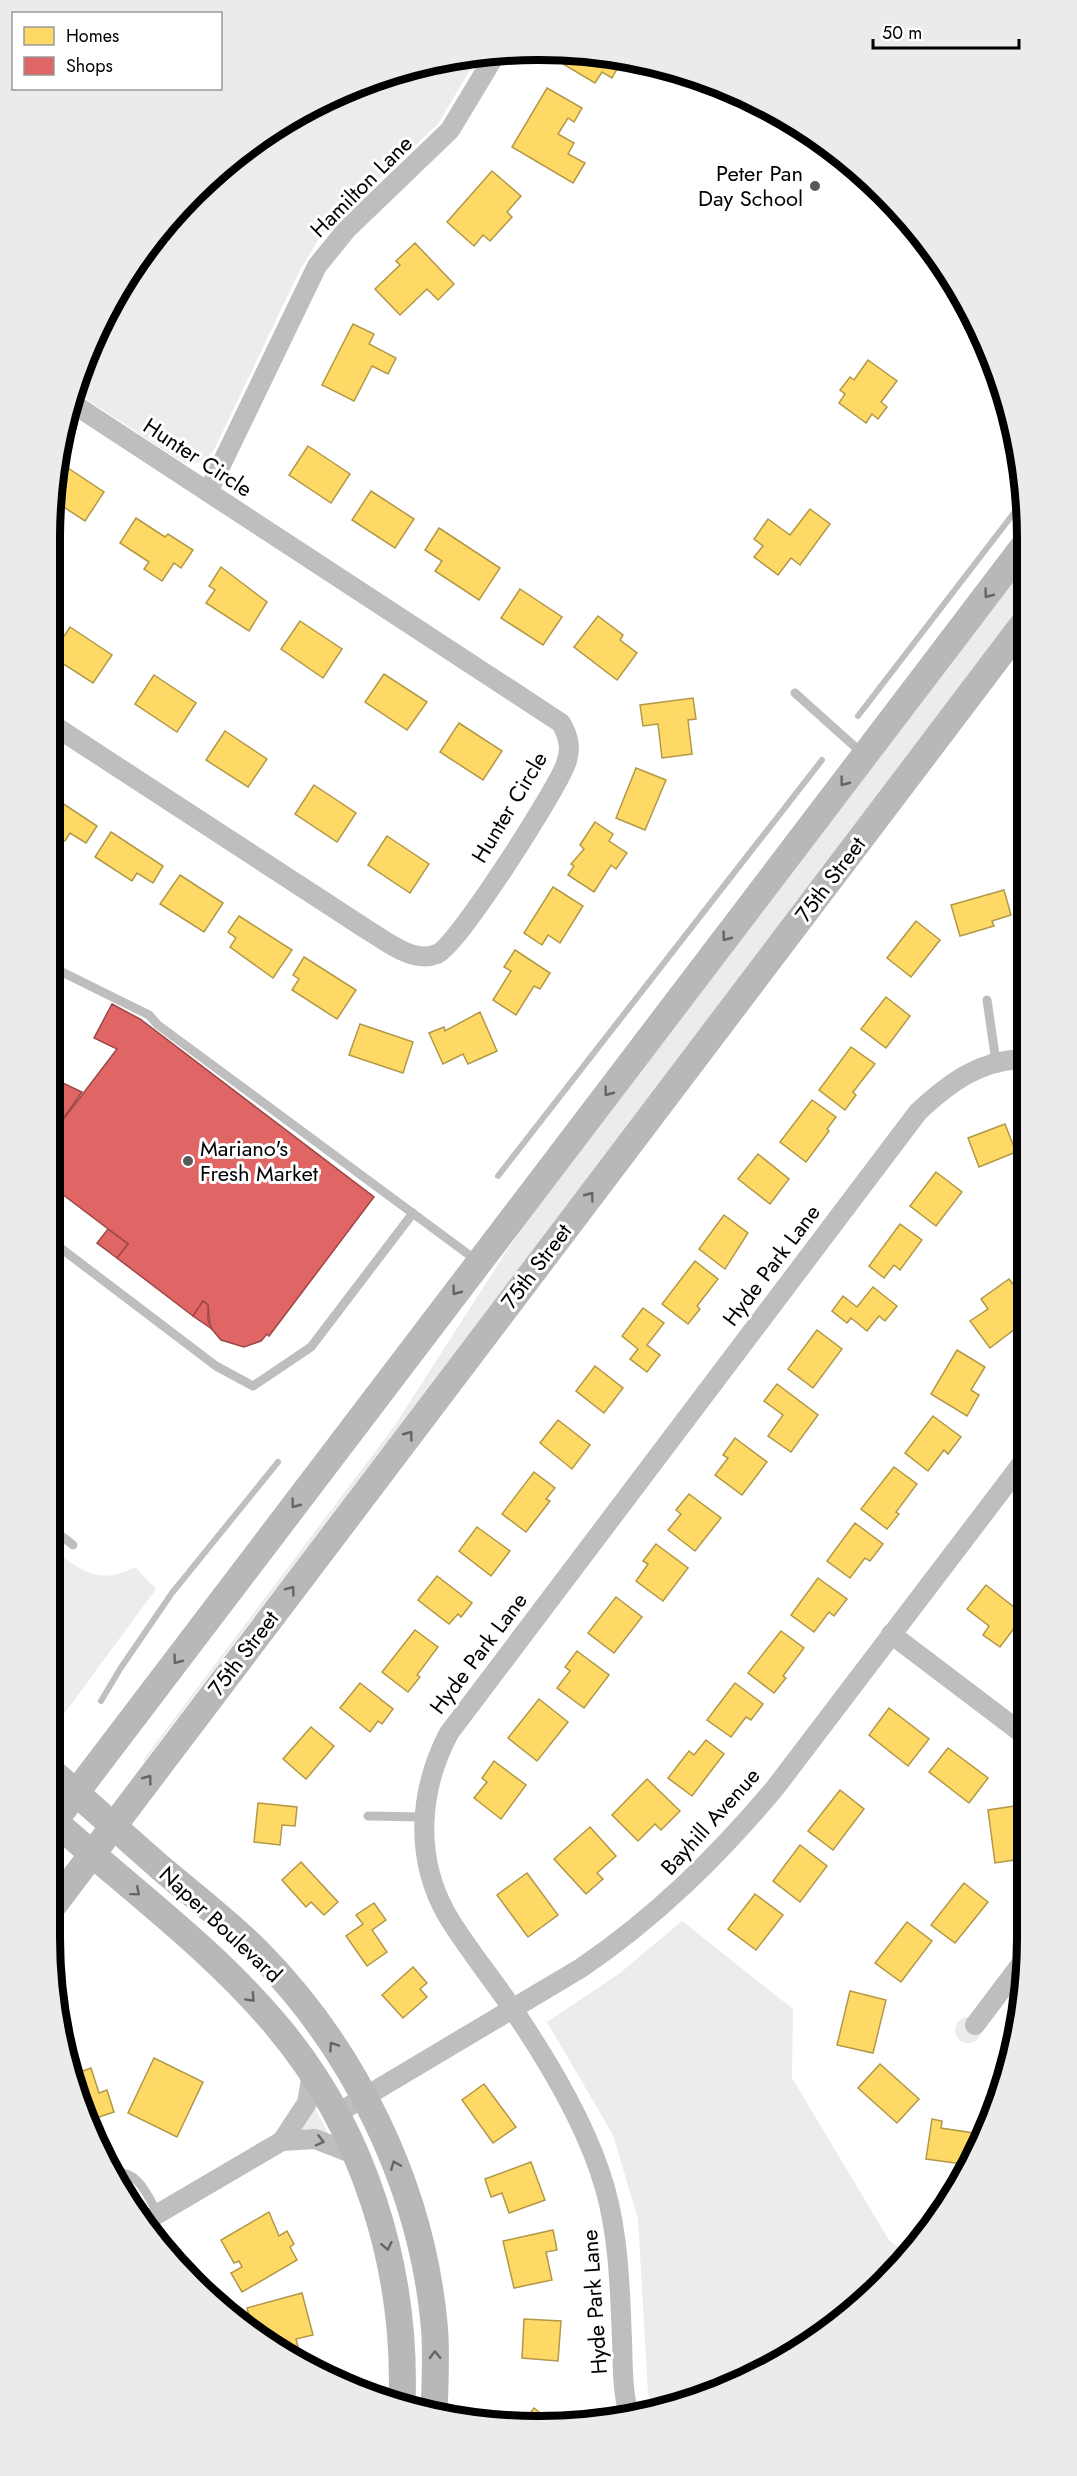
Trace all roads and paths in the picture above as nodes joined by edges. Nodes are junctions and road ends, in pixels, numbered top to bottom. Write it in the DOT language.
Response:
graph roads {
  1 [pos="491,63"];
  2 [pos="78,407"];
  3 [pos="208,492"];
  4 [pos="1017,555"];
  5 [pos="1017,632"];
  6 [pos="795,693"];
  7 [pos="60,729"];
  8 [pos="864,756"];
  9 [pos="60,971"];
  10 [pos="987,1000"];
  11 [pos="1017,1060"];
  12 [pos="996,1062"];
  13 [pos="413,1213"];
  14 [pos="60,1248"];
  15 [pos="478,1262"];
  16 [pos="1017,1470"];
  17 [pos="60,1535"];
  18 [pos="73,1545"];
  19 [pos="891,1634"];
  20 [pos="1017,1729"];
  21 [pos="60,1778"];
  22 [pos="76,1792"];
  23 [pos="60,1811"];
  24 [pos="368,1816"];
  25 [pos="423,1817"];
  26 [pos="112,1826"];
  27 [pos="60,1829"];
  28 [pos="91,1854"];
  29 [pos="60,1896"];
  30 [pos="1016,1971"];
  31 [pos="514,2010"];
  32 [pos="975,2025"];
  33 [pos="312,2074"];
  34 [pos="363,2097"];
  35 [pos="336,2114"];
  36 [pos="282,2141"];
  37 [pos="356,2155"];
  38 [pos="122,2173"];
  39 [pos="151,2217"];
  40 [pos="151,2218"];
  41 [pos="402,2396"];
  42 [pos="434,2404"];
  43 [pos="628,2408"];
  1 -- 3 [label="street, Hamilton Lane"];
  2 -- 3 [label="street, Hunter Circle"];
  3 -- 7 [label="street, Hunter Circle"];
  4 -- 8 [label="main road, one-way"];
  26 -- 5 [label="main road, 75th Street, one-way"];
  6 -- 8 [label="lane"];
  8 -- 15 [label="main road, one-way"];
  9 -- 13 [label="lane"];
  10 -- 12 [label="lane"];
  11 -- 12 [label="street, Hyde Park Lane"];
  12 -- 25 [label="street, Hyde Park Lane"];
  13 -- 14 [label="lane"];
  13 -- 15 [label="lane"];
  15 -- 22 [label="main road, one-way"];
  16 -- 19 [label="street, Bayhill Avenue"];
  17 -- 18 [label="lane"];
  19 -- 20 [label="street"];
  19 -- 31 [label="street, Bayhill Avenue"];
  21 -- 22 [label="main road, Naper Boulevard"];
  22 -- 23 [label="main road"];
  22 -- 26 [label="main road, Naper Boulevard"];
  24 -- 25 [label="lane"];
  25 -- 31 [label="street, Hyde Park Lane"];
  26 -- 28 [label="main road, 75th Street"];
  34 -- 26 [label="main road, Naper Boulevard, one-way"];
  27 -- 28 [label="main road, Naper Boulevard"];
  28 -- 29 [label="main road, 75th Street"];
  28 -- 33 [label="main road, Naper Boulevard, one-way"];
  30 -- 32 [label="street"];
  31 -- 34 [label="street, Bayhill Avenue"];
  31 -- 43 [label="street, Hyde Park Lane"];
  33 -- 35 [label="main road, Naper Boulevard"];
  33 -- 36 [label="street"];
  34 -- 35 [label="street, Bayhill Avenue"];
  42 -- 34 [label="main road, Naper Boulevard, one-way"];
  35 -- 37 [label="main road, Naper Boulevard"];
  36 -- 37 [label="street, one-way"];
  36 -- 40 [label="street"];
  37 -- 41 [label="main road, Naper Boulevard, one-way"];
  38 -- 39 [label="lane"];
}
